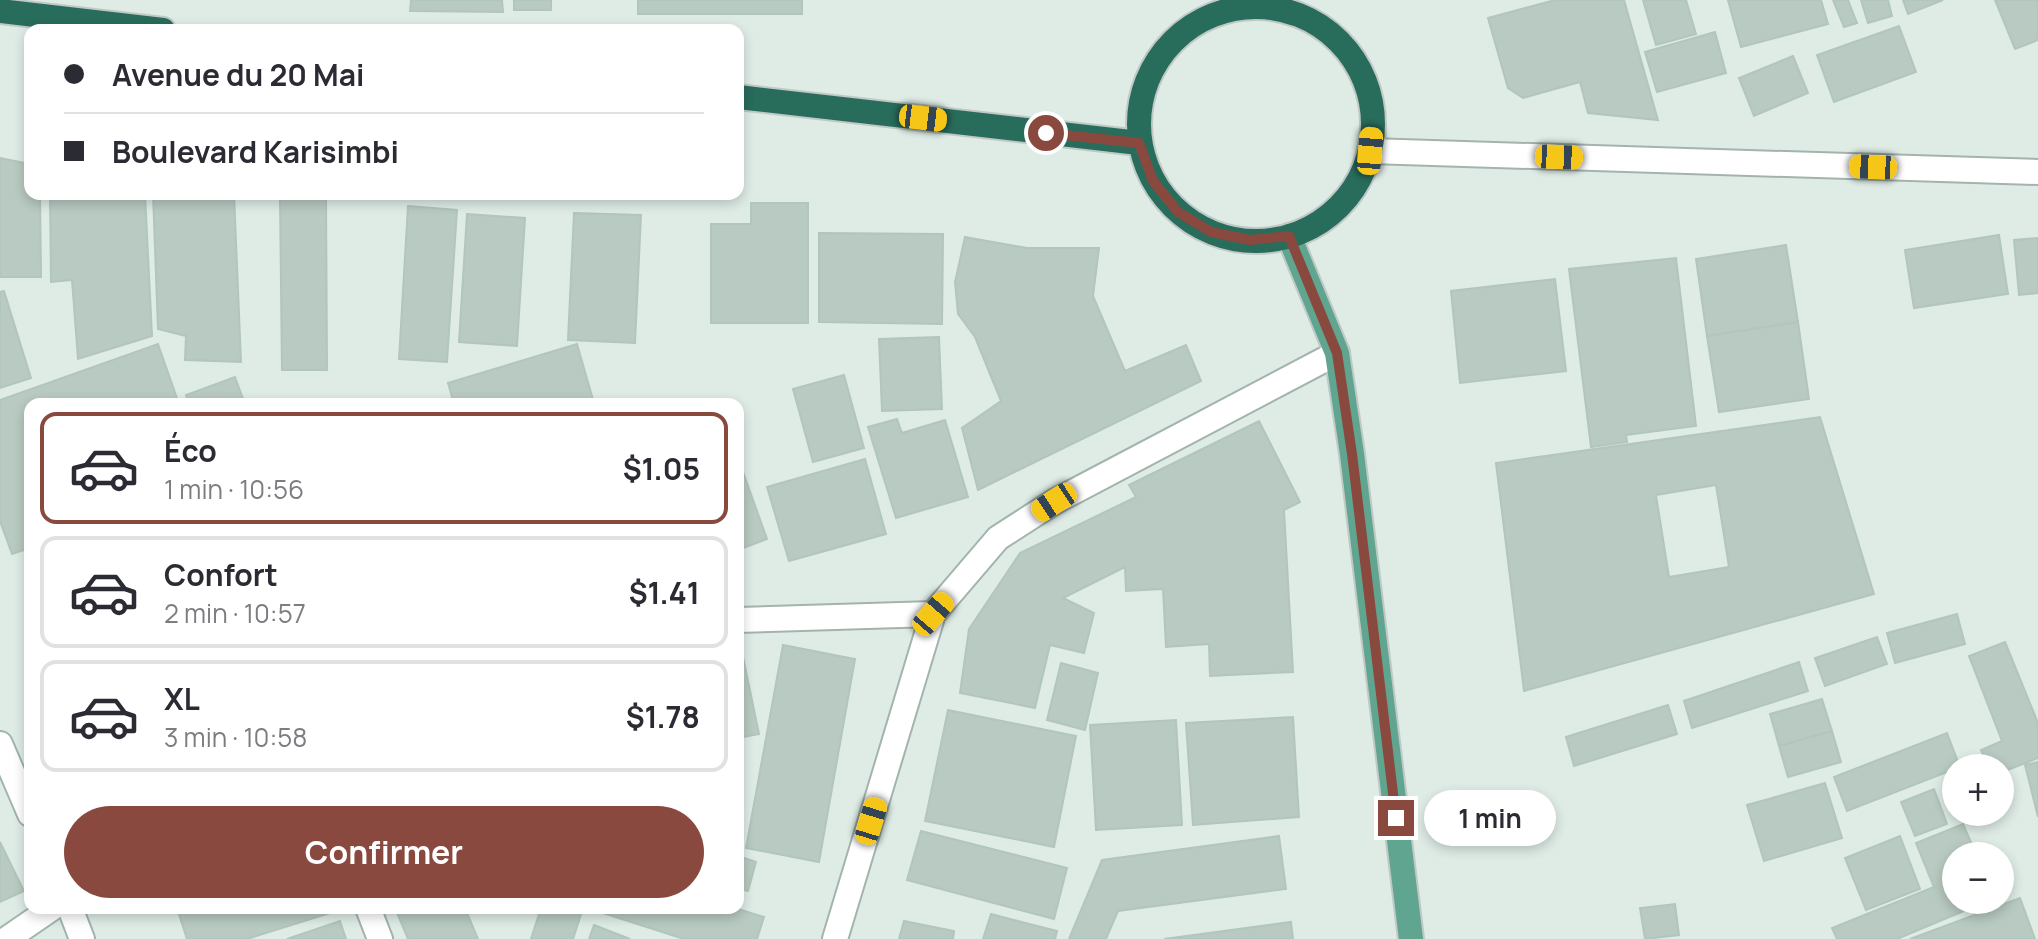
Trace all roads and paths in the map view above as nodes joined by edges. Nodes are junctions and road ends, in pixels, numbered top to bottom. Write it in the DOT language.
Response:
graph roads {
  1 [pos="1273,4"];
  2 [pos="0,11"];
  3 [pos="112,24"];
  4 [pos="744,98"];
  5 [pos="1139,143"];
  6 [pos="1370,151"];
  7 [pos="2035,169"];
  8 [pos="1289,236"];
  9 [pos="1337,353"];
  10 [pos="933,614"];
  11 [pos="744,620"];
  12 [pos="0,744"];
  13 [pos="24,800"];
  14 [pos="43,914"];
  15 [pos="72,914"];
  16 [pos="370,914"];
  17 [pos="7,939"];
  18 [pos="82,939"];
  19 [pos="380,939"];
  20 [pos="835,939"];
  21 [pos="1411,939"];
  1 -- 5 [label="highway"];
  1 -- 6 [label="highway"];
  2 -- 3 [label="highway"];
  4 -- 5 [label="highway"];
  5 -- 8 [label="highway"];
  6 -- 7 [label="street"];
  6 -- 8 [label="highway"];
  8 -- 9 [label="main road"];
  9 -- 10 [label="street"];
  9 -- 21 [label="main road"];
  10 -- 11 [label="street"];
  10 -- 20 [label="street"];
  12 -- 13 [label="street"];
  14 -- 17 [label="street"];
  15 -- 18 [label="street"];
  16 -- 19 [label="street"];
}
